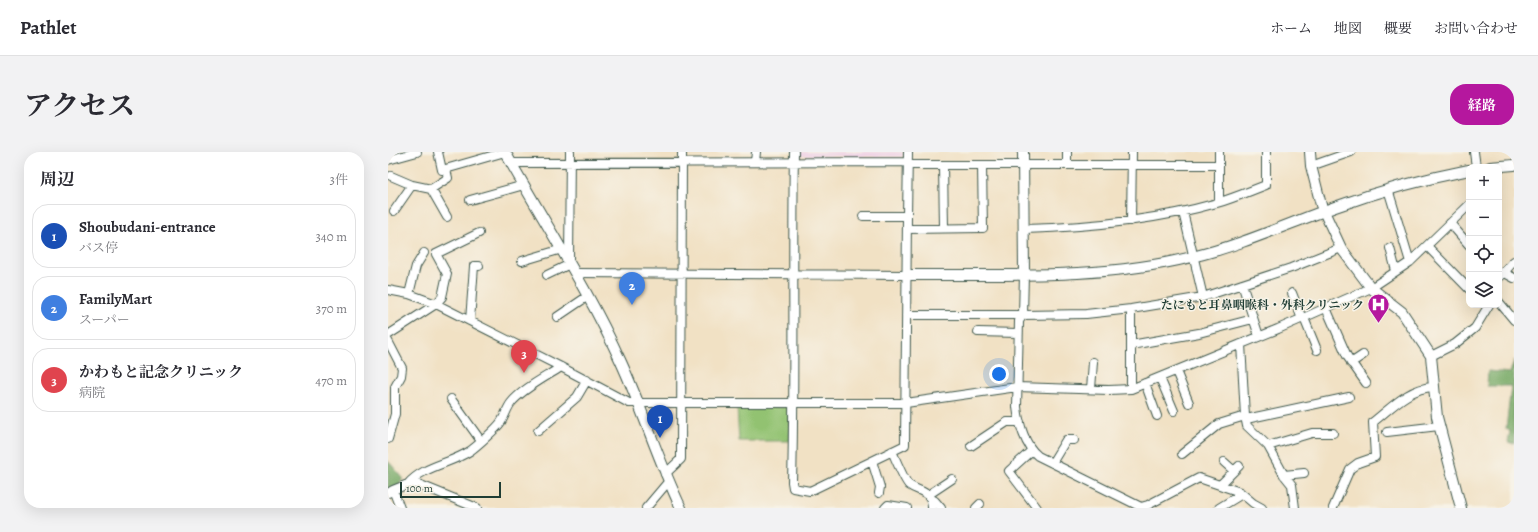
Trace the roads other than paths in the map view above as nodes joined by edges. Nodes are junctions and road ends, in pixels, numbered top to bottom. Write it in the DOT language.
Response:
graph roads {
  1 [pos="417,152"];
  2 [pos="438,152"];
  3 [pos="505,152"];
  4 [pos="570,152"];
  5 [pos="682,152"];
  6 [pos="756,152"];
  7 [pos="794,152"];
  8 [pos="908,152"];
  9 [pos="1023,152"];
  10 [pos="1067,152"];
  11 [pos="1132,152"];
  12 [pos="1219,152"];
  13 [pos="1266,152"];
  14 [pos="1310,152"];
  15 [pos="1350,152"];
  16 [pos="1474,152"];
  17 [pos="388,160"];
  18 [pos="570,162"];
  19 [pos="682,162"];
  20 [pos="755,162"];
  21 [pos="793,162"];
  22 [pos="512,163"];
  23 [pos="908,163"];
  24 [pos="1023,164"];
  25 [pos="1219,164"];
  26 [pos="1476,164"];
  27 [pos="943,165"];
  28 [pos="982,165"];
  29 [pos="1067,165"];
  30 [pos="1132,165"];
  31 [pos="1514,165"];
  32 [pos="1312,166"];
  33 [pos="1502,166"];
  34 [pos="446,169"];
  35 [pos="1466,171"];
  36 [pos="392,176"];
  37 [pos="412,185"];
  38 [pos="524,185"];
  39 [pos="432,189"];
  40 [pos="1388,189"];
  41 [pos="470,200"];
  42 [pos="1219,202"];
  43 [pos="1466,208"];
  44 [pos="394,211"];
  45 [pos="1324,211"];
  46 [pos="1183,212"];
  47 [pos="863,216"];
  48 [pos="907,216"];
  49 [pos="447,217"];
  50 [pos="1132,221"];
  51 [pos="1450,223"];
  52 [pos="944,228"];
  53 [pos="907,229"];
  54 [pos="1025,229"];
  55 [pos="479,233"];
  56 [pos="1466,242"];
  57 [pos="1427,246"];
  58 [pos="1341,248"];
  59 [pos="1390,248"];
  60 [pos="562,249"];
  61 [pos="424,253"];
  62 [pos="1193,257"];
  63 [pos="522,261"];
  64 [pos="1514,261"];
  65 [pos="1410,262"];
  66 [pos="570,263"];
  67 [pos="479,266"];
  68 [pos="1396,272"];
  69 [pos="576,273"];
  70 [pos="682,273"];
  71 [pos="793,274"];
  72 [pos="1024,274"];
  73 [pos="1502,274"];
  74 [pos="547,275"];
  75 [pos="906,275"];
  76 [pos="1502,275"];
  77 [pos="1514,278"];
  78 [pos="1242,284"];
  79 [pos="1466,286"];
  80 [pos="1371,288"];
  81 [pos="388,290"];
  82 [pos="1292,293"];
  83 [pos="409,294"];
  84 [pos="588,296"];
  85 [pos="1202,297"];
  86 [pos="436,304"];
  87 [pos="1502,306"];
  88 [pos="1326,308"];
  89 [pos="1486,308"];
  90 [pos="1131,309"];
  91 [pos="906,315"];
  92 [pos="1023,315"];
  93 [pos="558,317"];
  94 [pos="1303,318"];
  95 [pos="1253,319"];
  96 [pos="1514,320"];
  97 [pos="470,321"];
  98 [pos="978,332"];
  99 [pos="1018,333"];
  100 [pos="388,335"];
  101 [pos="1259,336"];
  102 [pos="388,341"];
  103 [pos="1241,344"];
  104 [pos="1131,345"];
  105 [pos="1317,350"];
  106 [pos="1363,355"];
  107 [pos="1431,356"];
  108 [pos="1093,362"];
  109 [pos="1351,363"];
  110 [pos="561,367"];
  111 [pos="1176,371"];
  112 [pos="1160,378"];
  113 [pos="587,380"];
  114 [pos="1145,383"];
  115 [pos="1366,383"];
  116 [pos="1017,387"];
  117 [pos="1433,387"];
  118 [pos="1091,389"];
  119 [pos="1131,389"];
  120 [pos="1349,397"];
  121 [pos="451,399"];
  122 [pos="681,403"];
  123 [pos="793,403"];
  124 [pos="906,403"];
  125 [pos="1189,403"];
  126 [pos="639,404"];
  127 [pos="1174,411"];
  128 [pos="1157,416"];
  129 [pos="1245,417"];
  130 [pos="1020,422"];
  131 [pos="1439,426"];
  132 [pos="538,431"];
  133 [pos="1387,432"];
  134 [pos="1333,433"];
  135 [pos="388,439"];
  136 [pos="481,440"];
  137 [pos="1074,440"];
  138 [pos="971,446"];
  139 [pos="1268,446"];
  140 [pos="892,451"];
  141 [pos="1031,451"];
  142 [pos="1182,454"];
  143 [pos="872,461"];
  144 [pos="1224,462"];
  145 [pos="1052,463"];
  146 [pos="1304,473"];
  147 [pos="1284,475"];
  148 [pos="667,478"];
  149 [pos="952,479"];
  150 [pos="408,484"];
  151 [pos="1220,485"];
  152 [pos="391,492"];
  153 [pos="879,493"];
  154 [pos="1242,494"];
  155 [pos="929,496"];
  156 [pos="400,508"];
  157 [pos="477,508"];
  158 [pos="646,508"];
  159 [pos="681,508"];
  160 [pos="885,508"];
  161 [pos="907,508"];
  162 [pos="932,508"];
  163 [pos="941,508"];
  164 [pos="1036,508"];
  165 [pos="1219,508"];
  166 [pos="1262,508"];
  167 [pos="1295,508"];
  168 [pos="1333,508"];
  169 [pos="1461,508"];
  1 -- 17 [label="street"];
  2 -- 34 [label="street"];
  3 -- 22 [label="street"];
  3 -- 34 [label="street"];
  4 -- 18 [label="street"];
  5 -- 19 [label="street"];
  6 -- 20 [label="street"];
  7 -- 21 [label="street"];
  8 -- 23 [label="street"];
  9 -- 24 [label="street"];
  10 -- 29 [label="street"];
  11 -- 30 [label="street"];
  12 -- 25 [label="street"];
  13 -- 42 [label="street"];
  14 -- 32 [label="street"];
  15 -- 32 [label="street"];
  16 -- 26 [label="street"];
  18 -- 19 [label="street"];
  18 -- 22 [label="street"];
  18 -- 66 [label="street"];
  19 -- 20 [label="street"];
  19 -- 70 [label="street"];
  20 -- 21 [label="street"];
  21 -- 23 [label="street"];
  21 -- 71 [label="street"];
  22 -- 38 [label="street"];
  23 -- 27 [label="street"];
  23 -- 48 [label="street"];
  24 -- 28 [label="street"];
  24 -- 29 [label="street"];
  24 -- 54 [label="street"];
  25 -- 30 [label="street"];
  25 -- 42 [label="street"];
  27 -- 28 [label="street"];
  27 -- 52 [label="street"];
  28 -- 52 [label="street"];
  29 -- 30 [label="street"];
  30 -- 50 [label="street"];
  31 -- 33 [label="street"];
  32 -- 45 [label="street"];
  34 -- 39 [label="street"];
  35 -- 40 [label="street"];
  36 -- 37 [label="street"];
  37 -- 39 [label="street"];
  37 -- 44 [label="street"];
  38 -- 41 [label="street"];
  38 -- 60 [label="street"];
  39 -- 49 [label="street"];
  40 -- 45 [label="street"];
  40 -- 65 [label="street"];
  42 -- 46 [label="street"];
  43 -- 51 [label="street"];
  45 -- 58 [label="street"];
  45 -- 62 [label="street"];
  46 -- 50 [label="street"];
  46 -- 62 [label="street"];
  47 -- 48 [label="street"];
  48 -- 53 [label="street"];
  50 -- 54 [label="street"];
  51 -- 56 [label="street"];
  51 -- 57 [label="street"];
  52 -- 53 [label="street"];
  53 -- 75 [label="street"];
  54 -- 72 [label="street"];
  55 -- 86 [label="street"];
  57 -- 65 [label="street"];
  57 -- 79 [label="street"];
  58 -- 78 [label="street"];
  58 -- 80 [label="street"];
  59 -- 68 [label="street"];
  60 -- 63 [label="street"];
  60 -- 66 [label="street"];
  61 -- 83 [label="street"];
  62 -- 72 [label="street"];
  62 -- 85 [label="street"];
  64 -- 73 [label="street"];
  65 -- 68 [label="street"];
  66 -- 69 [label="street"];
  66 -- 74 [label="street"];
  67 -- 97 [label="street"];
  68 -- 80 [label="street"];
  69 -- 70 [label="street"];
  69 -- 84 [label="street"];
  70 -- 71 [label="street"];
  70 -- 122 [label="street"];
  71 -- 75 [label="street"];
  71 -- 123 [label="street"];
  72 -- 75 [label="street"];
  72 -- 92 [label="street"];
  75 -- 91 [label="street"];
  76 -- 77 [label="street"];
  78 -- 85 [label="street"];
  78 -- 95 [label="street"];
  80 -- 88 [label="street"];
  80 -- 107 [label="street"];
  81 -- 83 [label="street"];
  82 -- 94 [label="street"];
  83 -- 86 [label="street"];
  84 -- 93 [label="street"];
  84 -- 126 [label="street"];
  85 -- 90 [label="street"];
  86 -- 97 [label="street"];
  86 -- 100 [label="street"];
  87 -- 96 [label="street"];
  88 -- 94 [label="street"];
  88 -- 109 [label="street"];
  89 -- 107 [label="street"];
  90 -- 92 [label="street"];
  90 -- 104 [label="street"];
  91 -- 92 [label="street"];
  91 -- 124 [label="street"];
  92 -- 99 [label="street"];
  94 -- 101 [label="street"];
  94 -- 105 [label="street"];
  95 -- 101 [label="street"];
  95 -- 104 [label="street"];
  97 -- 110 [label="street"];
  98 -- 99 [label="street"];
  99 -- 116 [label="street"];
  101 -- 103 [label="street"];
  102 -- 135 [label="street"];
  103 -- 111 [label="street"];
  103 -- 129 [label="street"];
  104 -- 119 [label="street"];
  106 -- 109 [label="street"];
  107 -- 117 [label="street"];
  108 -- 118 [label="street"];
  109 -- 115 [label="street"];
  110 -- 113 [label="street"];
  110 -- 136 [label="street"];
  111 -- 112 [label="street"];
  111 -- 125 [label="street"];
  112 -- 114 [label="street"];
  112 -- 127 [label="street"];
  113 -- 126 [label="street"];
  113 -- 132 [label="street"];
  114 -- 119 [label="street"];
  114 -- 128 [label="street"];
  116 -- 118 [label="street"];
  116 -- 124 [label="street"];
  116 -- 130 [label="street"];
  117 -- 131 [label="street"];
  117 -- 168 [label="street"];
  118 -- 119 [label="street"];
  120 -- 129 [label="street"];
  121 -- 136 [label="street"];
  122 -- 123 [label="street"];
  122 -- 126 [label="street"];
  122 -- 148 [label="street"];
  123 -- 124 [label="street"];
  123 -- 143 [label="street"];
  124 -- 140 [label="street"];
  126 -- 148 [label="street"];
  129 -- 139 [label="street"];
  129 -- 142 [label="street"];
  130 -- 138 [label="street"];
  130 -- 141 [label="street"];
  131 -- 133 [label="street"];
  131 -- 169 [label="street"];
  134 -- 139 [label="street"];
  136 -- 150 [label="street"];
  137 -- 145 [label="street"];
  139 -- 147 [label="street"];
  140 -- 143 [label="street"];
  140 -- 155 [label="street"];
  141 -- 145 [label="street"];
  141 -- 164 [label="street"];
  143 -- 153 [label="street"];
  144 -- 151 [label="street"];
  145 -- 151 [label="street"];
  146 -- 147 [label="street"];
  147 -- 167 [label="street"];
  148 -- 158 [label="street"];
  148 -- 159 [label="street"];
  149 -- 155 [label="street"];
  150 -- 152 [label="street"];
  150 -- 157 [label="street"];
  151 -- 154 [label="street"];
  152 -- 156 [label="street"];
  154 -- 165 [label="street"];
  154 -- 166 [label="street"];
  155 -- 162 [label="street"];
  155 -- 163 [label="street"];
  160 -- 161 [label="street"];
}
